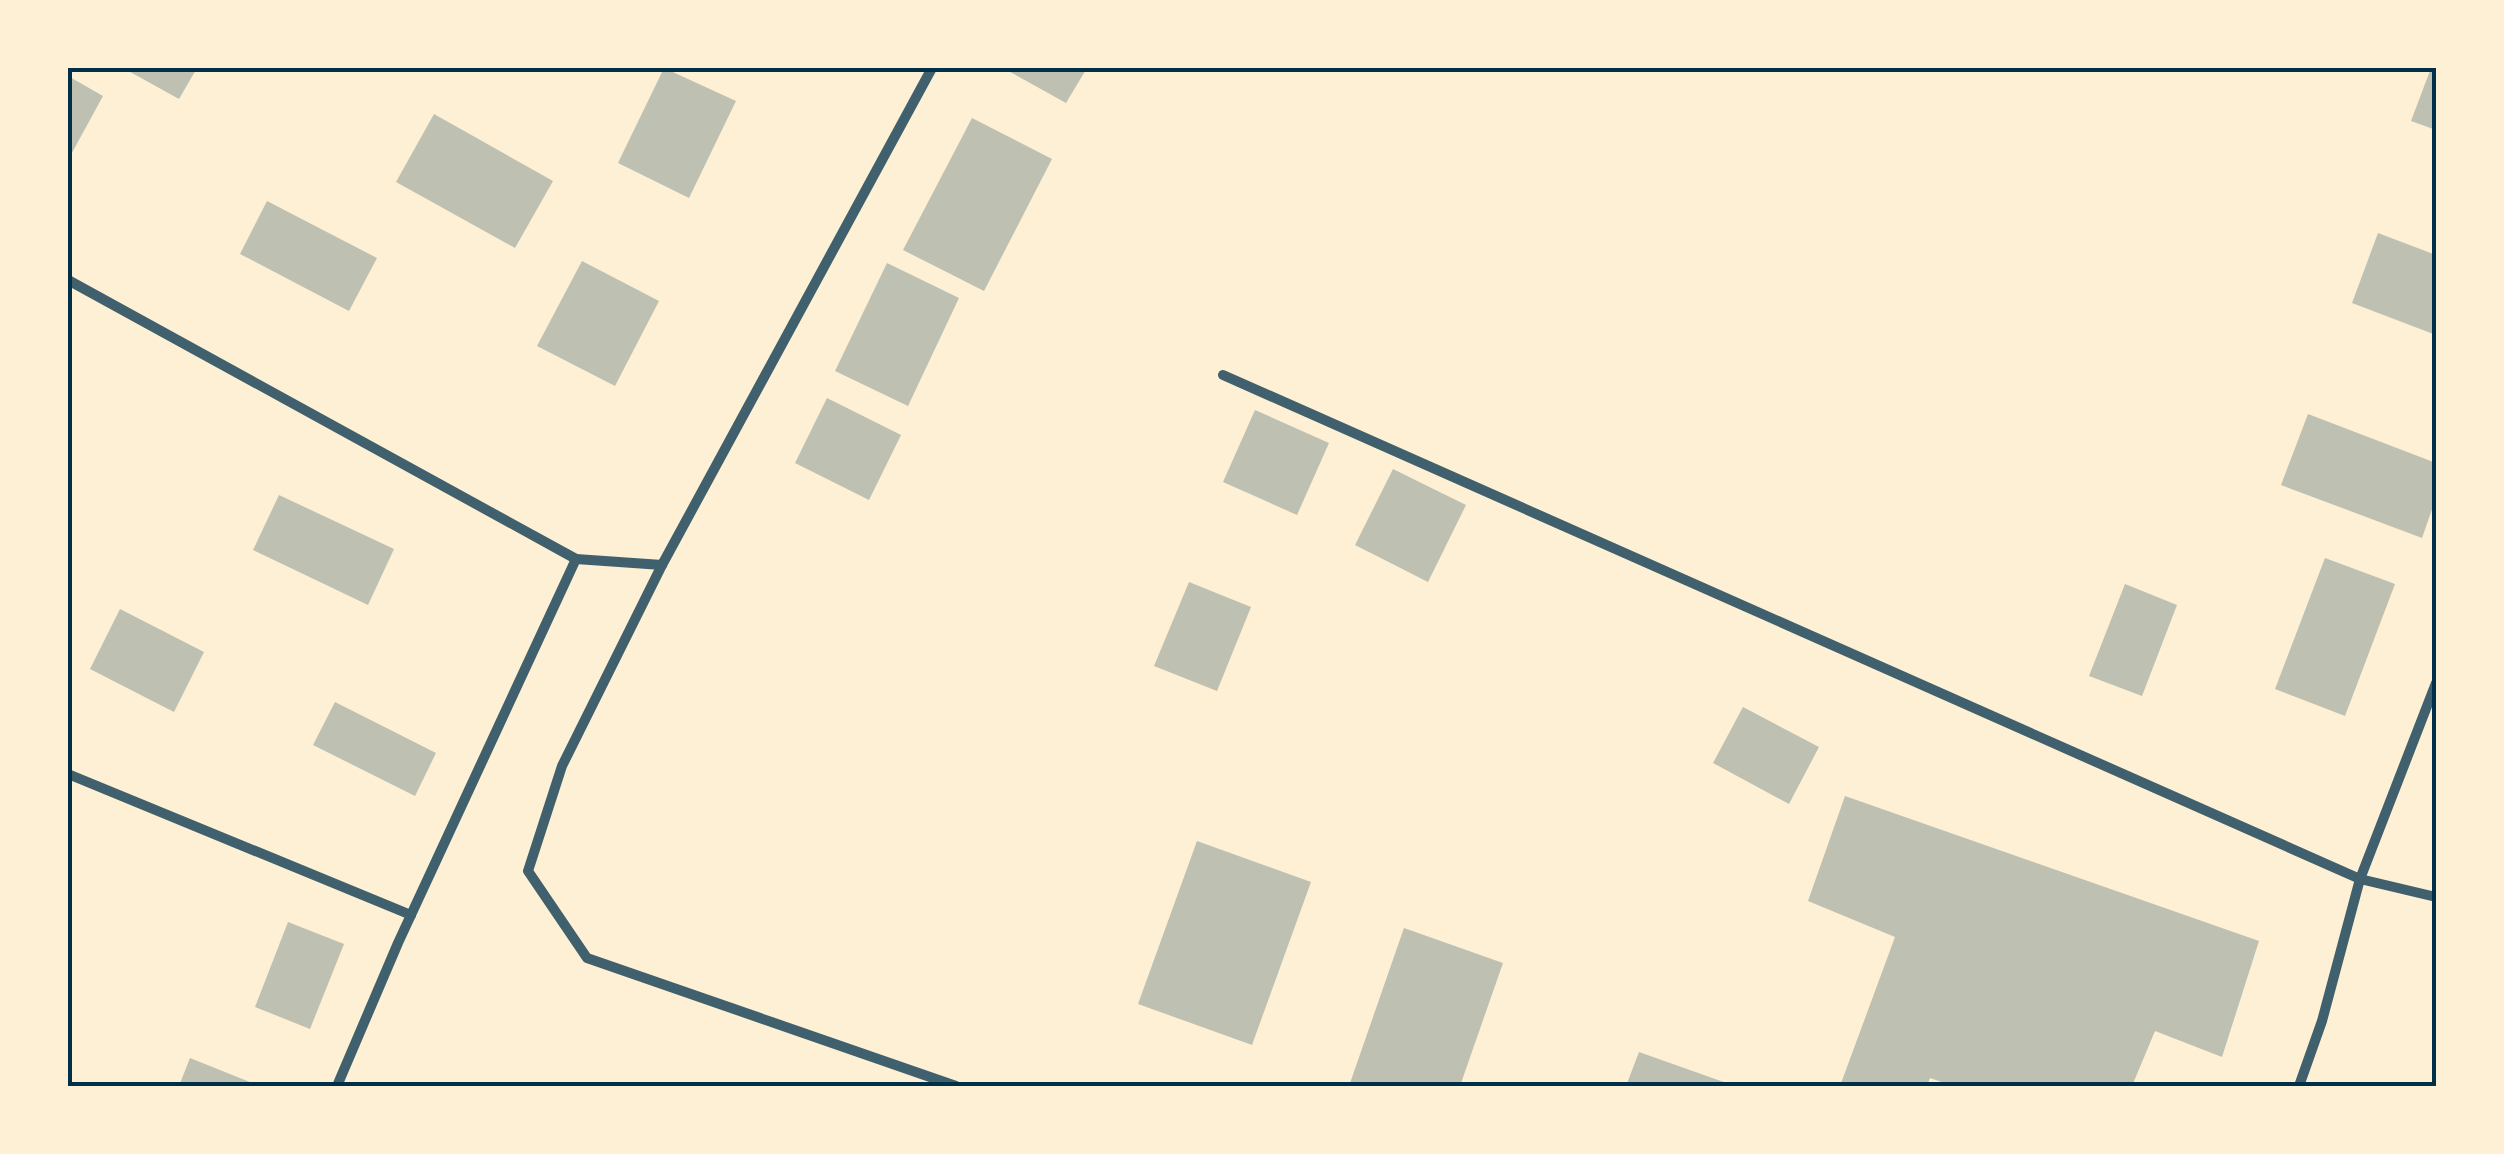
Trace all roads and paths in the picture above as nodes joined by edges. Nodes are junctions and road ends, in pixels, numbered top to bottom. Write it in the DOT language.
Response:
graph roads {
  1 [pos="932,68"];
  2 [pos="68,280"];
  3 [pos="1223,375"];
  4 [pos="576,560"];
  5 [pos="662,565"];
  6 [pos="2436,683"];
  7 [pos="68,774"];
  8 [pos="2360,879"];
  9 [pos="2436,897"];
  10 [pos="411,915"];
  11 [pos="337,1086"];
  12 [pos="956,1086"];
  13 [pos="2300,1086"];
  1 -- 5 [label="street"];
  2 -- 4 [label="street"];
  3 -- 8 [label="street"];
  4 -- 5 [label="street"];
  4 -- 10 [label="street"];
  5 -- 12 [label="street"];
  6 -- 8 [label="street"];
  7 -- 10 [label="street"];
  8 -- 9 [label="street"];
  8 -- 13 [label="street"];
  10 -- 11 [label="street"];
}
